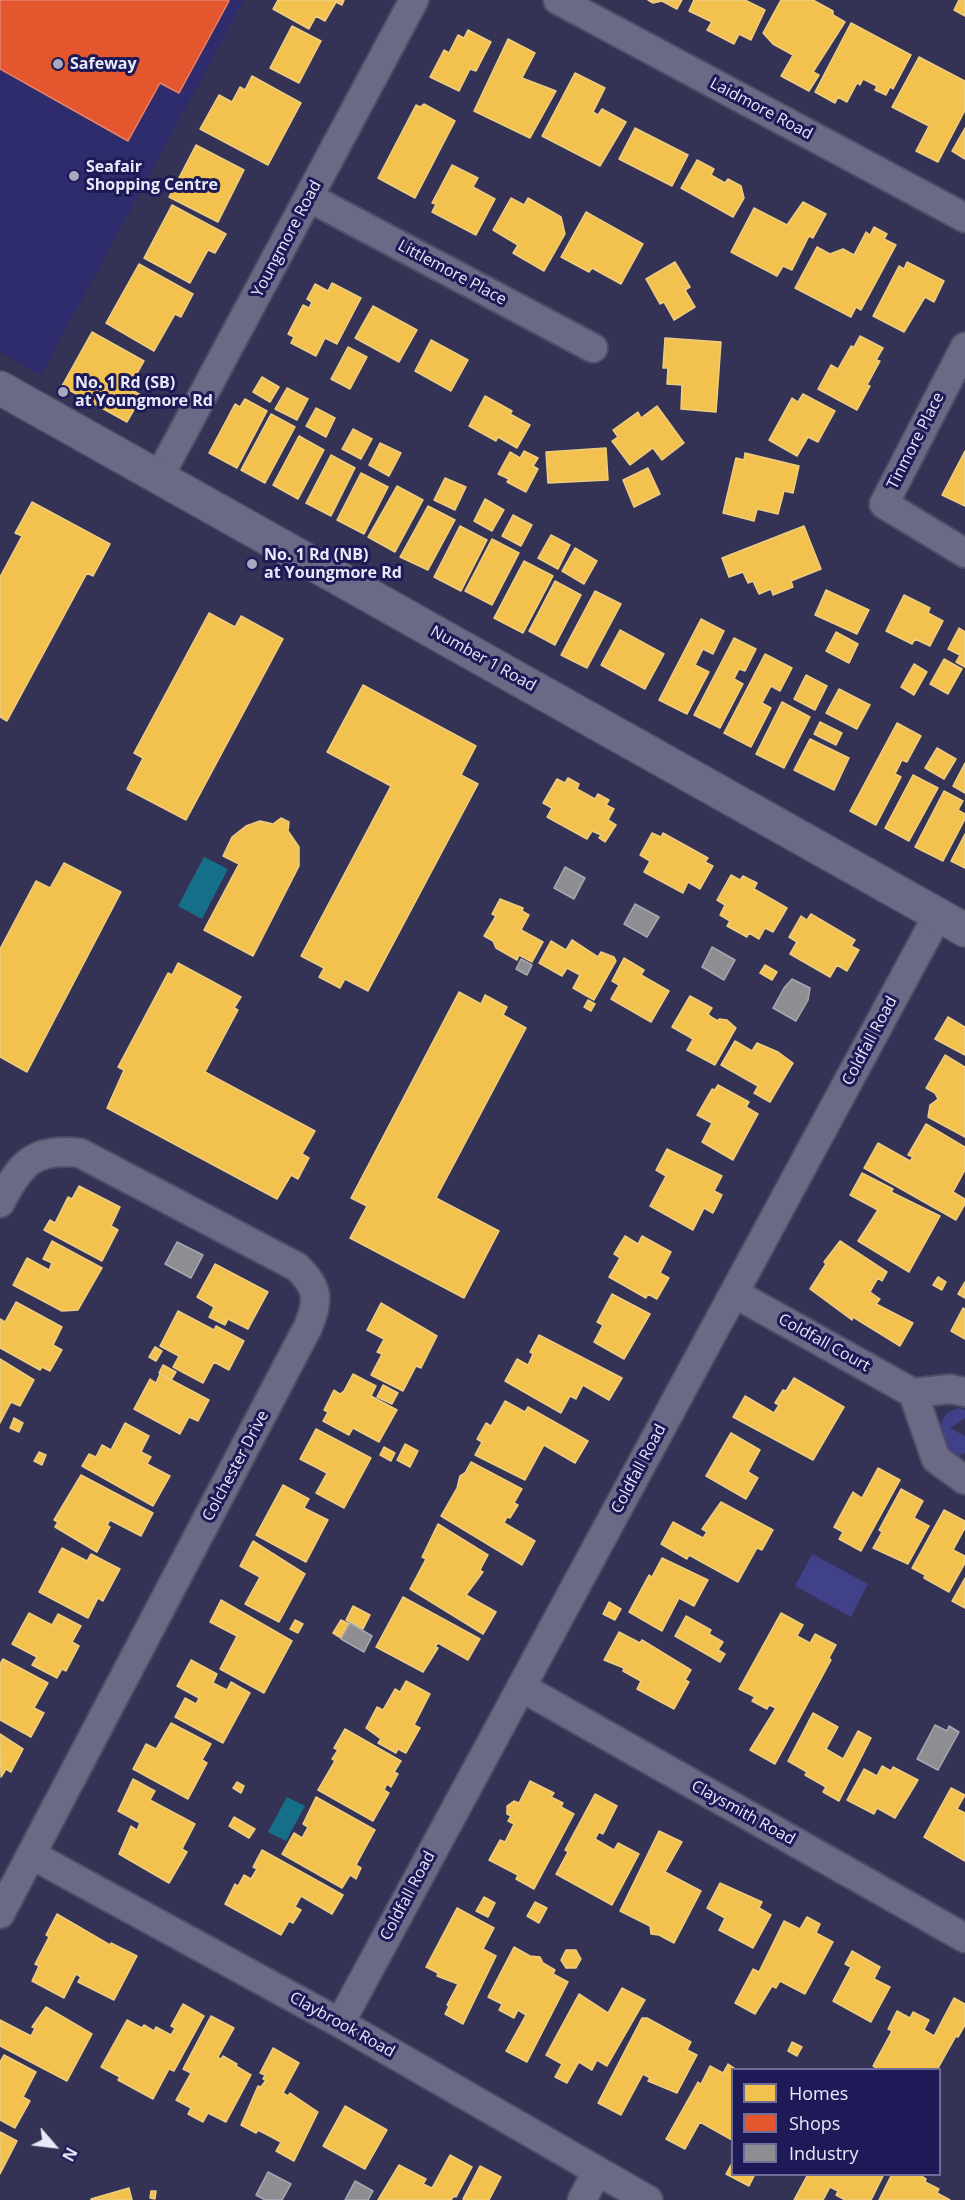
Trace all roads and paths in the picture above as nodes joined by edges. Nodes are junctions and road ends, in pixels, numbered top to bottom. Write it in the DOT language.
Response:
graph roads {
  1 [pos="414,0"];
  2 [pos="558,0"];
  3 [pos="309,198"];
  4 [pos="965,218"];
  5 [pos="965,347"];
  6 [pos="594,348"];
  7 [pos="0,388"];
  8 [pos="159,477"];
  9 [pos="965,553"];
  10 [pos="952,923"];
  11 [pos="0,1203"];
  12 [pos="734,1293"];
  13 [pos="965,1392"];
  14 [pos="913,1393"];
  15 [pos="965,1480"];
  16 [pos="521,1687"];
  17 [pos="32,1855"];
  18 [pos="0,1914"];
  19 [pos="965,1938"];
  20 [pos="340,2023"];
  21 [pos="597,2171"];
  22 [pos="582,2200"];
  23 [pos="648,2200"];
  1 -- 3 [label="street, Youngmore Road"];
  2 -- 4 [label="street, Laidmore Road"];
  3 -- 6 [label="street, Littlemore Place"];
  3 -- 8 [label="street, Youngmore Road"];
  5 -- 9 [label="street, Tinmore Place"];
  7 -- 8 [label="main road, Number 1 Road"];
  8 -- 10 [label="main road, Number 1 Road"];
  10 -- 12 [label="street, Coldfall Road"];
  11 -- 17 [label="street, Colchester Drive"];
  12 -- 14 [label="street, Coldfall Court"];
  12 -- 16 [label="street, Coldfall Road"];
  13 -- 14 [label="street"];
  14 -- 15 [label="street"];
  16 -- 19 [label="street, Claysmith Road"];
  16 -- 20 [label="street, Coldfall Road"];
  17 -- 18 [label="street, Colchester Drive"];
  17 -- 20 [label="street, Claybrook Road"];
  20 -- 21 [label="street, Claybrook Road"];
  21 -- 22 [label="street"];
  21 -- 23 [label="street, Claybrook Road"];
}
